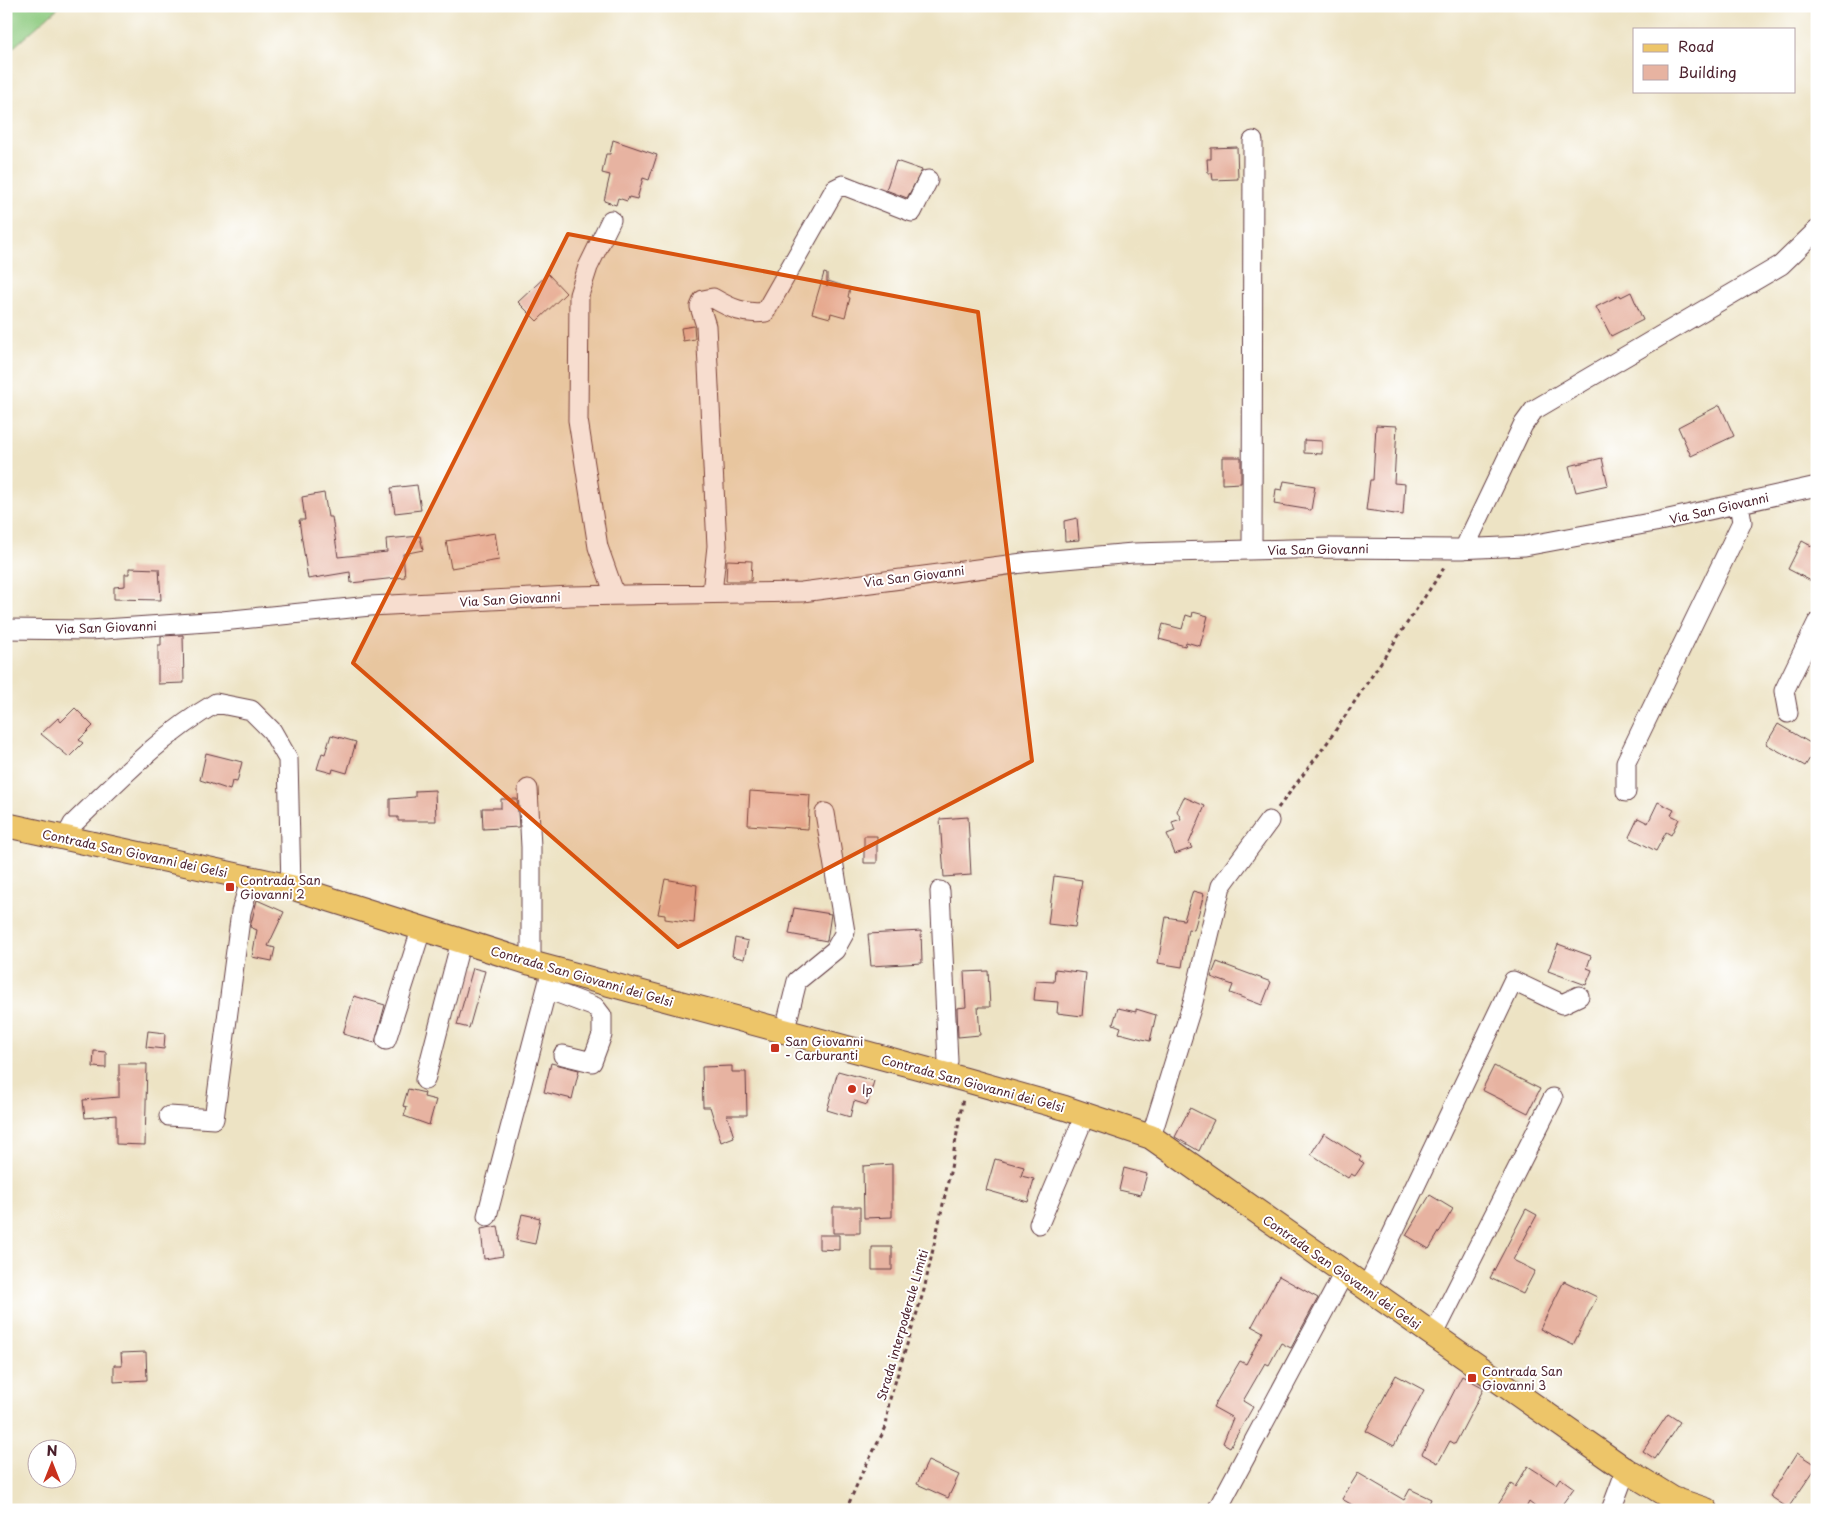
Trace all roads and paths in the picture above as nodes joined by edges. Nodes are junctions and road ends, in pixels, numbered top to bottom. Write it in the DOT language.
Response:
graph roads {
  1 [pos="1253,141"];
  2 [pos="928,180"];
  3 [pos="612,220"];
  4 [pos="1817,230"];
  5 [pos="1817,486"];
  6 [pos="1739,504"];
  7 [pos="1460,549"];
  8 [pos="1252,550"];
  9 [pos="712,593"];
  10 [pos="615,595"];
  11 [pos="1817,623"];
  12 [pos="6,629"];
  13 [pos="1788,713"];
  14 [pos="528,789"];
  15 [pos="1626,792"];
  16 [pos="826,814"];
  17 [pos="1269,821"];
  18 [pos="6,825"];
  19 [pos="66,837"];
  20 [pos="251,878"];
  21 [pos="291,886"];
  22 [pos="940,891"];
  23 [pos="422,927"];
  24 [pos="461,940"];
  25 [pos="543,974"];
  26 [pos="1579,996"];
  27 [pos="784,1033"];
  28 [pos="386,1040"];
  29 [pos="563,1055"];
  30 [pos="943,1074"];
  31 [pos="425,1080"];
  32 [pos="966,1080"];
  33 [pos="1552,1098"];
  34 [pos="1086,1115"];
  35 [pos="170,1116"];
  36 [pos="1151,1137"];
  37 [pos="487,1216"];
  38 [pos="1039,1224"];
  39 [pos="1344,1273"];
  40 [pos="1366,1289"];
  41 [pos="1433,1336"];
  42 [pos="1626,1470"];
  43 [pos="1676,1506"];
  44 [pos="846,1510"];
  45 [pos="1217,1510"];
  46 [pos="1611,1510"];
  47 [pos="1706,1510"];
  1 -- 8 [label="street"];
  2 -- 9 [label="street"];
  3 -- 10 [label="street"];
  4 -- 7 [label="street"];
  5 -- 6 [label="street, Via San Giovanni"];
  6 -- 7 [label="street, Via San Giovanni"];
  6 -- 15 [label="street"];
  7 -- 8 [label="street, Via San Giovanni"];
  7 -- 17 [label="path"];
  8 -- 9 [label="street, Via San Giovanni"];
  9 -- 10 [label="street, Via San Giovanni"];
  10 -- 12 [label="street, Via San Giovanni"];
  11 -- 13 [label="street"];
  14 -- 25 [label="street"];
  16 -- 27 [label="street"];
  17 -- 36 [label="street"];
  18 -- 19 [label="main road, Contrada San Giovanni dei Gelsi"];
  19 -- 20 [label="main road, Contrada San Giovanni dei Gelsi"];
  19 -- 21 [label="street"];
  20 -- 21 [label="main road, Contrada San Giovanni dei Gelsi"];
  20 -- 35 [label="street"];
  21 -- 23 [label="main road, Contrada San Giovanni dei Gelsi"];
  22 -- 30 [label="street"];
  23 -- 24 [label="main road, Contrada San Giovanni dei Gelsi"];
  23 -- 28 [label="street"];
  24 -- 25 [label="main road, Contrada San Giovanni dei Gelsi"];
  24 -- 31 [label="street"];
  25 -- 27 [label="main road, Contrada San Giovanni dei Gelsi"];
  25 -- 29 [label="street"];
  25 -- 37 [label="street"];
  26 -- 40 [label="street"];
  27 -- 30 [label="main road, Contrada San Giovanni dei Gelsi"];
  30 -- 32 [label="main road, Contrada San Giovanni dei Gelsi"];
  32 -- 34 [label="main road, Contrada San Giovanni dei Gelsi"];
  32 -- 44 [label="path, Strada interpoderale Limiti"];
  33 -- 41 [label="street"];
  34 -- 36 [label="main road, Contrada San Giovanni dei Gelsi"];
  34 -- 38 [label="street"];
  36 -- 39 [label="main road, Contrada San Giovanni dei Gelsi"];
  39 -- 40 [label="main road, Contrada San Giovanni dei Gelsi"];
  39 -- 45 [label="street"];
  40 -- 41 [label="main road, Contrada San Giovanni dei Gelsi"];
  41 -- 42 [label="main road, Contrada San Giovanni dei Gelsi"];
  42 -- 43 [label="main road, Contrada San Giovanni dei Gelsi"];
  42 -- 46 [label="street"];
  43 -- 47 [label="main road, Contrada San Giovanni dei Gelsi"];
}
